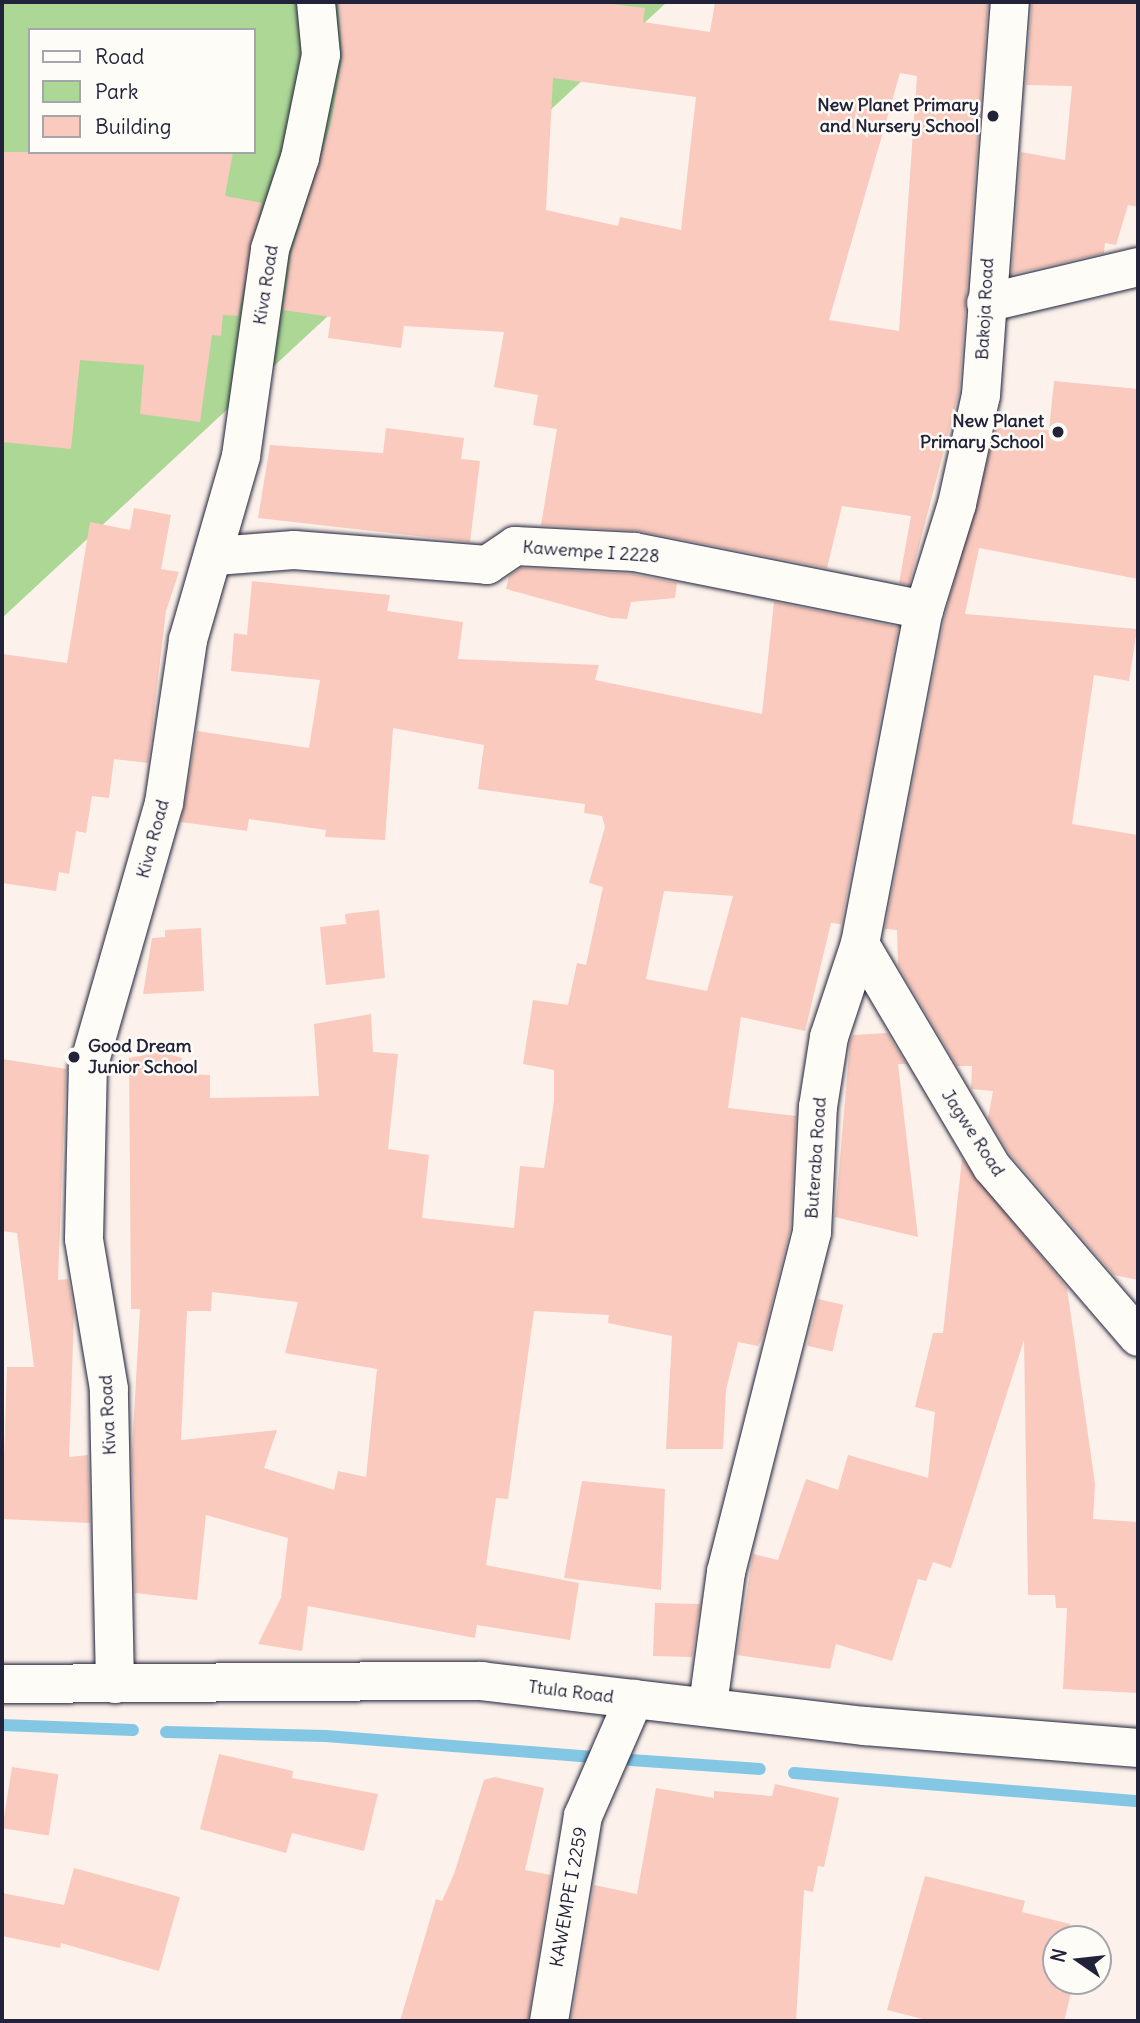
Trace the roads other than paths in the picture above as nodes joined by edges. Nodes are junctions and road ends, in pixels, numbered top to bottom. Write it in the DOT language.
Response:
graph roads {
  1 [pos="316,2"];
  2 [pos="1010,2"];
  3 [pos="1138,267"];
  4 [pos="986,303"];
  5 [pos="216,556"];
  6 [pos="924,610"];
  7 [pos="860,944"];
  8 [pos="1138,1338"];
  9 [pos="2,1684"];
  10 [pos="116,1684"];
  11 [pos="635,1699"];
  12 [pos="708,1705"];
  13 [pos="1138,1748"];
  14 [pos="549,2021"];
  1 -- 5 [label="street, Kiva Road"];
  2 -- 4 [label="street, Bakoja Road"];
  3 -- 4 [label="street"];
  4 -- 6 [label="street, Bakoja Road"];
  5 -- 6 [label="street, Kawempe I 2228"];
  5 -- 10 [label="street, Kiva Road"];
  6 -- 7 [label="street, Buteraba Road"];
  7 -- 8 [label="street, Jagwe Road"];
  7 -- 12 [label="street, Buteraba Road"];
  9 -- 10 [label="street, Ttula Road"];
  10 -- 11 [label="street, Ttula Road"];
  11 -- 12 [label="street, Ttula Road"];
  11 -- 14 [label="street, KAWEMPE I 2259"];
  12 -- 13 [label="street, Ttula Road"];
}
